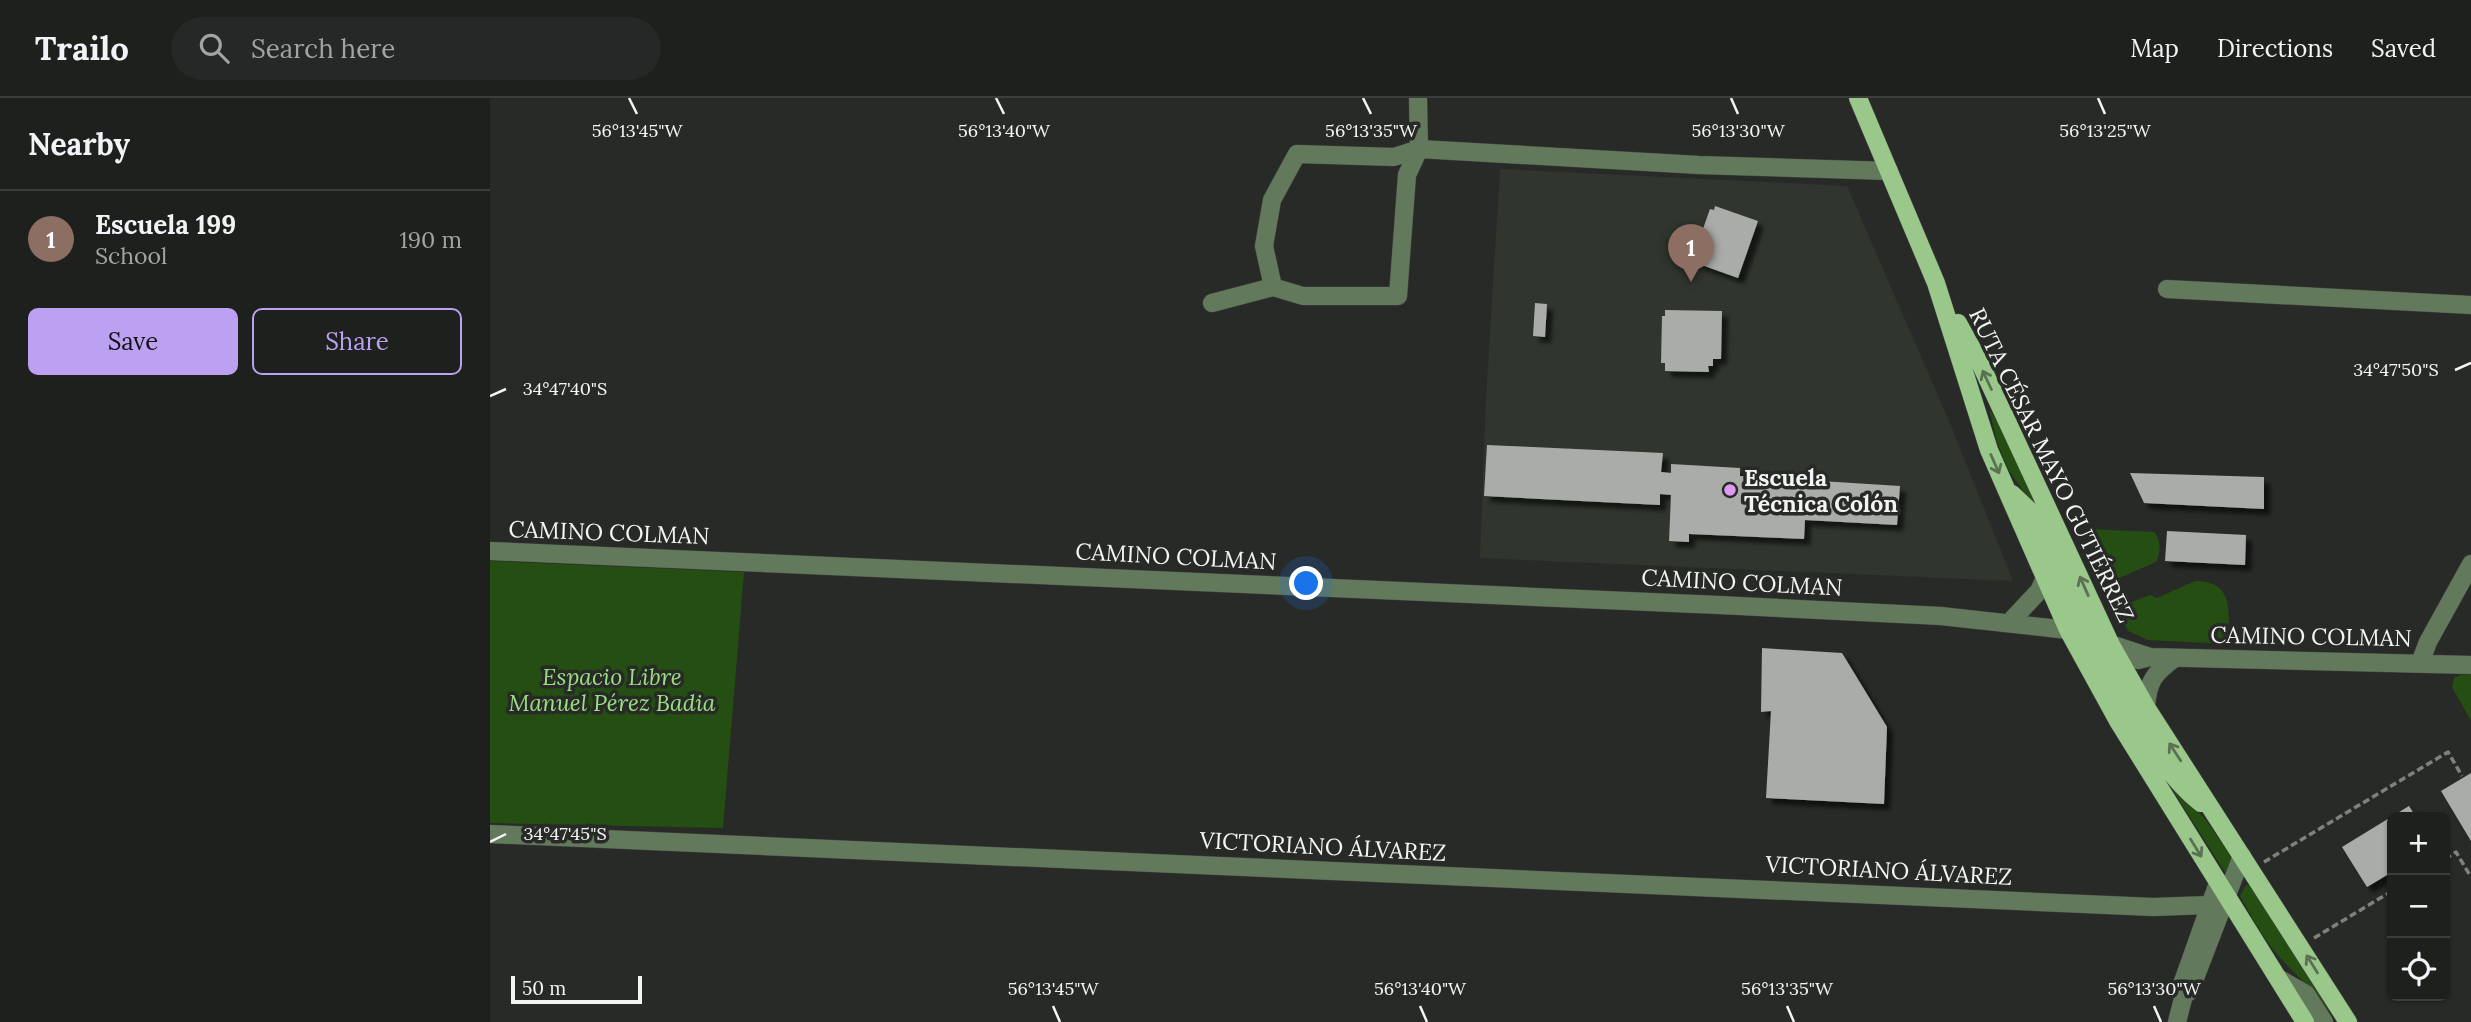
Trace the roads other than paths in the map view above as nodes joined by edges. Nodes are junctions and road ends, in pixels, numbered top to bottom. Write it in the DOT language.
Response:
graph roads {
  1 [pos="1419,98"];
  2 [pos="1858,98"];
  3 [pos="1419,149"];
  4 [pos="1889,171"];
  5 [pos="1936,283"];
  6 [pos="1273,287"];
  7 [pos="2167,289"];
  8 [pos="1212,303"];
  9 [pos="2471,305"];
  10 [pos="2007,490"];
  11 [pos="490,551"];
  12 [pos="2471,564"];
  13 [pos="2045,578"];
  14 [pos="2082,621"];
  15 [pos="2009,623"];
  16 [pos="2111,645"];
  17 [pos="2150,657"];
  18 [pos="2175,658"];
  19 [pos="2420,663"];
  20 [pos="2471,665"];
  21 [pos="2119,674"];
  22 [pos="2109,706"];
  23 [pos="2146,706"];
  24 [pos="2214,813"];
  25 [pos="490,834"];
  26 [pos="2247,863"];
  27 [pos="2222,889"];
  28 [pos="2209,905"];
  29 [pos="2153,906"];
  30 [pos="2199,931"];
  31 [pos="2278,978"];
  32 [pos="2184,995"];
  33 [pos="2177,1022"];
  34 [pos="2305,1022"];
  35 [pos="2324,1022"];
  36 [pos="2348,1022"];
  1 -- 3 [label="street"];
  2 -- 4 [label="main road, RUTA CÉSAR MAYO GUTIÉRREZ"];
  3 -- 4 [label="street"];
  3 -- 6 [label="street"];
  3 -- 6 [label="street"];
  4 -- 5 [label="main road, RUTA CÉSAR MAYO GUTIÉRREZ"];
  5 -- 10 [label="main road, RUTA CÉSAR MAYO GUTIÉRREZ, one-way"];
  14 -- 5 [label="main road, RUTA CÉSAR MAYO GUTIÉRREZ, one-way"];
  6 -- 8 [label="street"];
  7 -- 9 [label="street"];
  10 -- 13 [label="main road, RUTA CÉSAR MAYO GUTIÉRREZ"];
  10 -- 14 [label="main road"];
  11 -- 15 [label="street, CAMINO COLMAN"];
  12 -- 19 [label="street"];
  13 -- 14 [label="main road, RUTA CÉSAR MAYO GUTIÉRREZ"];
  13 -- 15 [label="street"];
  14 -- 15 [label="street, CAMINO COLMAN"];
  14 -- 16 [label="main road, RUTA CÉSAR MAYO GUTIÉRREZ"];
  14 -- 16 [label="street, CAMINO COLMAN"];
  14 -- 21 [label="main road"];
  14 -- 22 [label="main road, RUTA CÉSAR MAYO GUTIÉRREZ"];
  16 -- 17 [label="street, CAMINO COLMAN"];
  16 -- 21 [label="main road, RUTA CÉSAR MAYO GUTIÉRREZ"];
  17 -- 18 [label="street, CAMINO COLMAN"];
  17 -- 21 [label="street, CAMINO COLMAN"];
  18 -- 19 [label="street, CAMINO COLMAN"];
  18 -- 23 [label="street"];
  19 -- 20 [label="street, CAMINO COLMAN"];
  21 -- 22 [label="street"];
  21 -- 23 [label="main road"];
  21 -- 24 [label="main road"];
  22 -- 27 [label="main road, RUTA CÉSAR MAYO GUTIÉRREZ, one-way"];
  24 -- 23 [label="main road, one-way"];
  24 -- 26 [label="main road"];
  25 -- 29 [label="street, VICTORIANO ÁLVAREZ"];
  26 -- 27 [label="street"];
  36 -- 26 [label="main road, one-way"];
  27 -- 28 [label="street"];
  27 -- 31 [label="main road, RUTA CÉSAR MAYO GUTIÉRREZ"];
  27 -- 32 [label="street"];
  28 -- 29 [label="street, VICTORIANO ÁLVAREZ"];
  28 -- 30 [label="street"];
  29 -- 30 [label="street, VICTORIANO ÁLVAREZ"];
  30 -- 32 [label="street"];
  31 -- 34 [label="main road, RUTA CÉSAR MAYO GUTIÉRREZ"];
  31 -- 35 [label="street"];
  32 -- 33 [label="street"];
}
